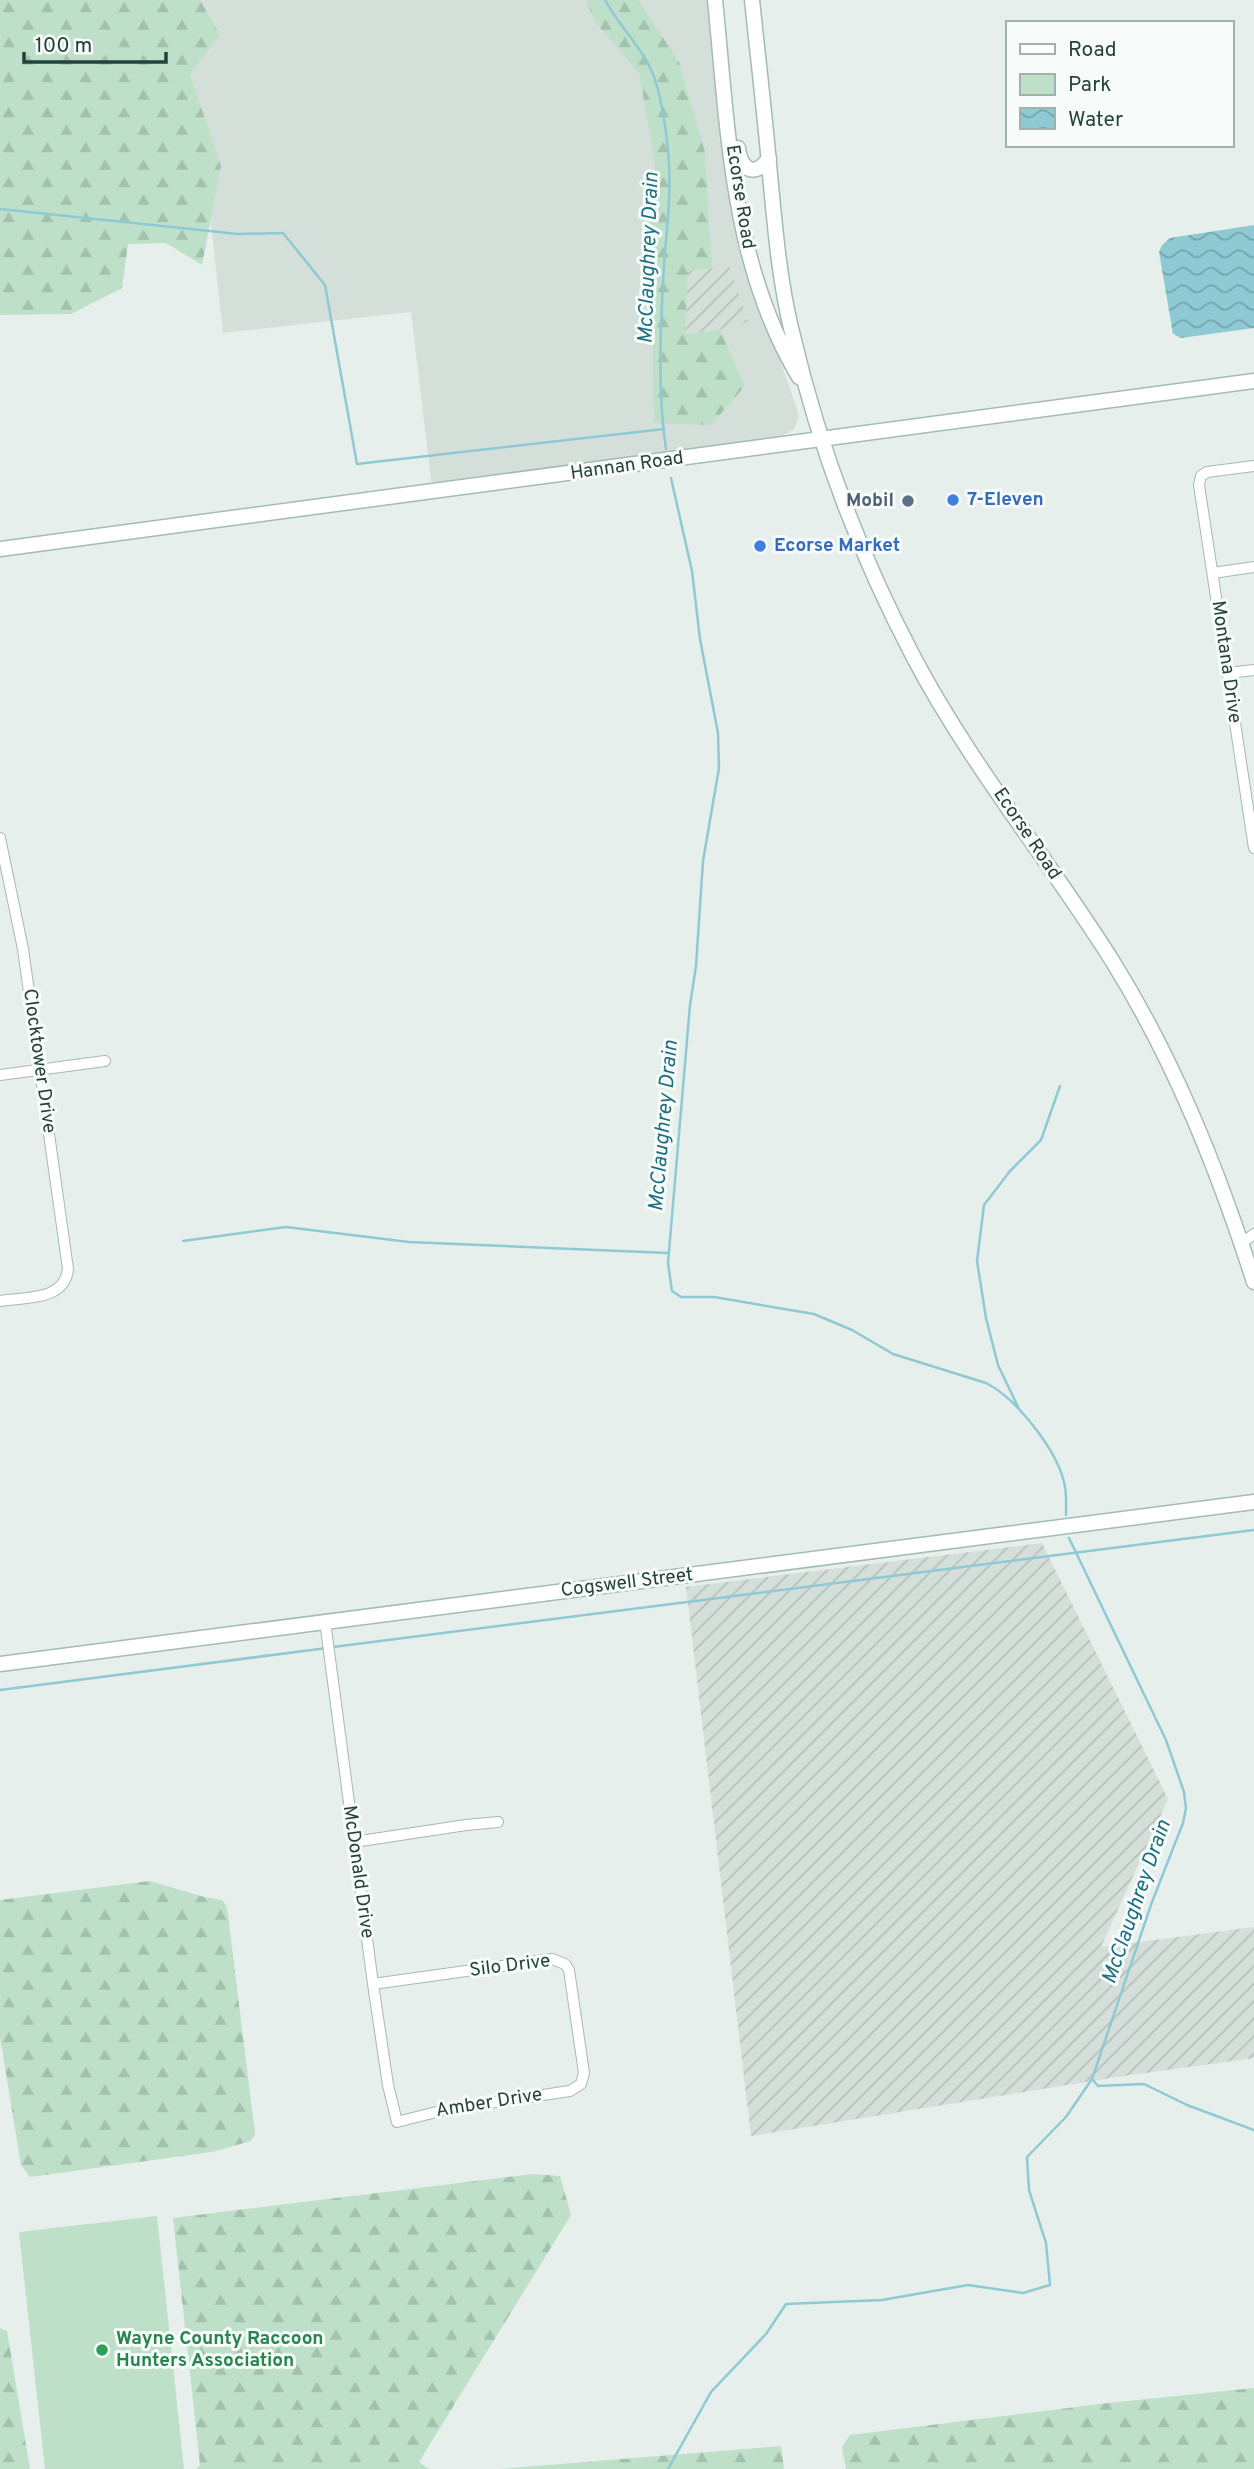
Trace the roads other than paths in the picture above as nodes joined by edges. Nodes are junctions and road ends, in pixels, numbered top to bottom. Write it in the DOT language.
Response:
graph roads {
  1 [pos="715,0"];
  2 [pos="752,0"];
  3 [pos="722,62"];
  4 [pos="769,158"];
  5 [pos="1254,381"];
  6 [pos="804,384"];
  7 [pos="821,440"];
  8 [pos="1254,466"];
  9 [pos="0,549"];
  10 [pos="1254,567"];
  11 [pos="1213,573"];
  12 [pos="1254,670"];
  13 [pos="1228,673"];
  14 [pos="0,838"];
  15 [pos="1254,848"];
  16 [pos="105,1061"];
  17 [pos="40,1069"];
  18 [pos="0,1074"];
  19 [pos="1254,1234"];
  20 [pos="1248,1243"];
  21 [pos="1254,1282"];
  22 [pos="0,1301"];
  23 [pos="1254,1502"];
  24 [pos="325,1621"];
  25 [pos="0,1664"];
  26 [pos="498,1822"];
  27 [pos="354,1842"];
  28 [pos="373,1984"];
  29 [pos="581,2084"];
  30 [pos="397,2122"];
  1 -- 3 [label="street, Ecorse Road"];
  2 -- 4 [label="street, Ecorse Road"];
  3 -- 4 [label="street"];
  3 -- 6 [label="street, Ecorse Road"];
  4 -- 6 [label="street, Ecorse Road"];
  5 -- 7 [label="street, Hannan Road"];
  6 -- 7 [label="street, Ecorse Road"];
  7 -- 9 [label="street, Hannan Road"];
  7 -- 20 [label="street, Ecorse Road"];
  8 -- 11 [label="street, Montana Drive"];
  10 -- 11 [label="street"];
  11 -- 13 [label="street, Montana Drive"];
  12 -- 13 [label="street"];
  13 -- 15 [label="street, Montana Drive"];
  14 -- 17 [label="street, Clocktower Drive"];
  16 -- 17 [label="street"];
  17 -- 18 [label="street"];
  17 -- 22 [label="street, Clocktower Drive"];
  19 -- 20 [label="street"];
  20 -- 21 [label="street, Ecorse Road"];
  23 -- 24 [label="street, Cogswell Street"];
  24 -- 25 [label="street, Cogswell Street"];
  24 -- 27 [label="street, McDonald Drive"];
  26 -- 27 [label="street"];
  27 -- 28 [label="street, McDonald Drive"];
  28 -- 29 [label="street, Silo Drive"];
  28 -- 30 [label="street, McDonald Drive"];
  29 -- 30 [label="street, Amber Drive"];
}
